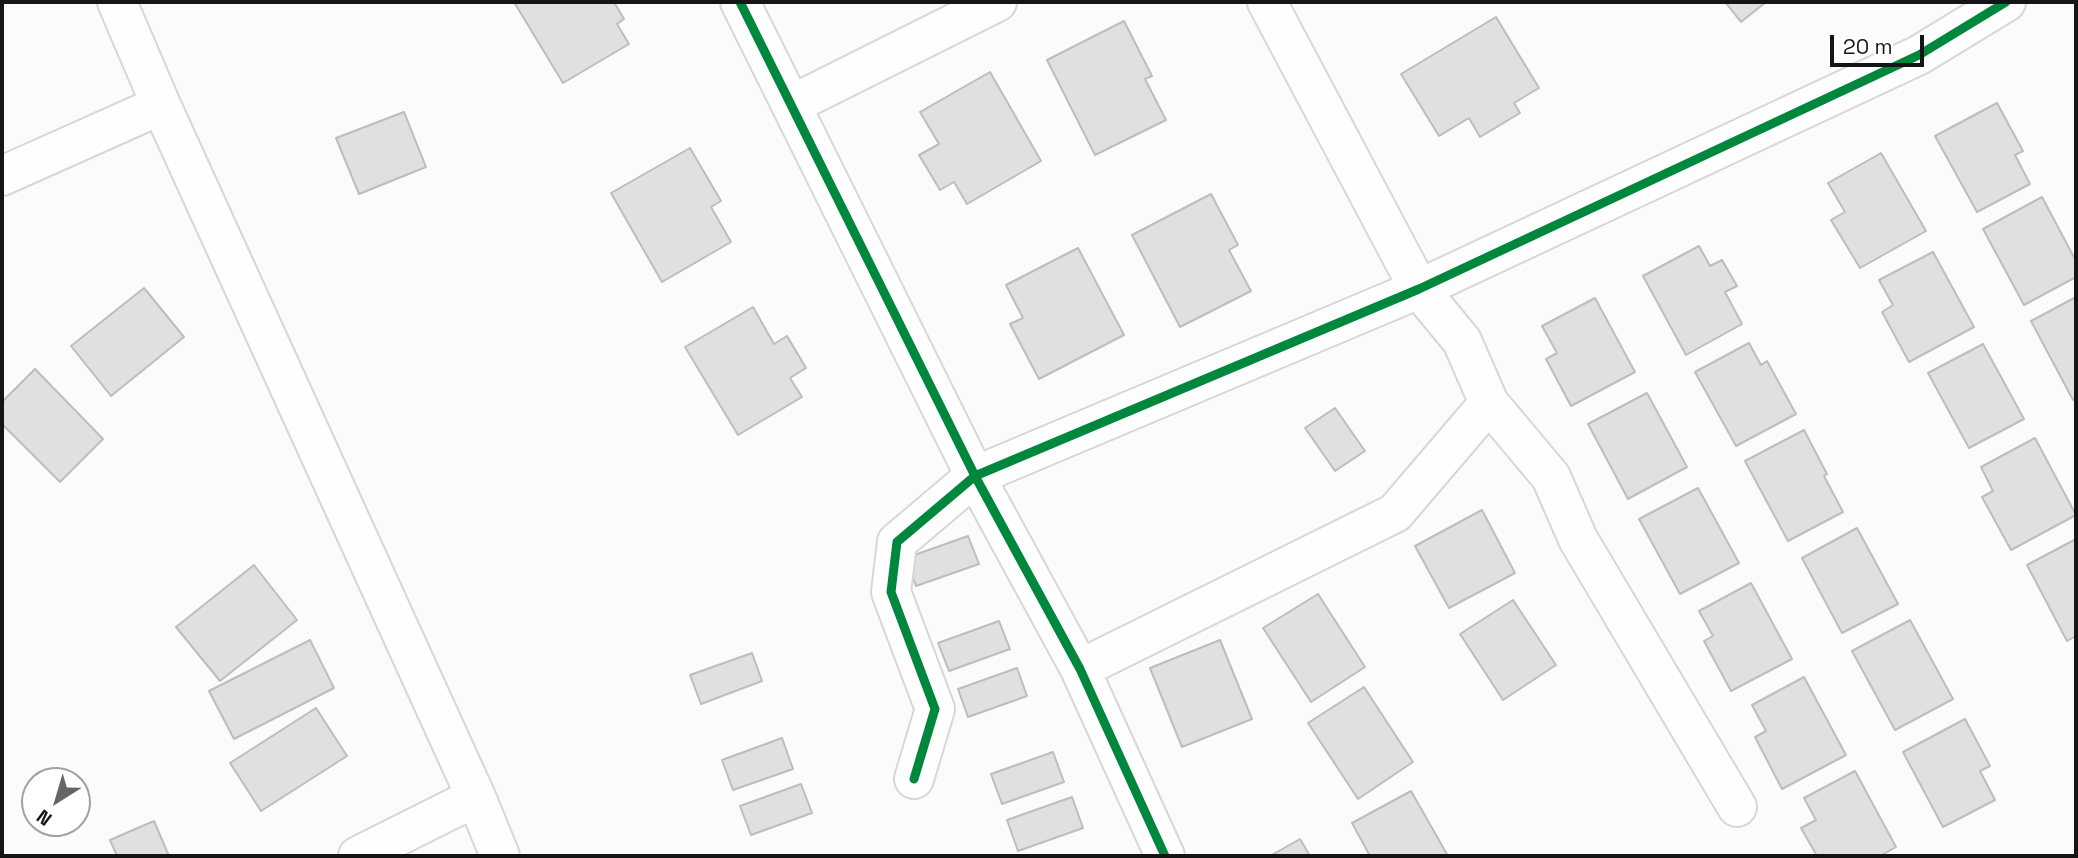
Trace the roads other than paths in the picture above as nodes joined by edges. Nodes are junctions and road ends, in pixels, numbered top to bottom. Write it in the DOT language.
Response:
graph roads {
  1 [pos="117,2"];
  2 [pos="740,2"];
  3 [pos="997,2"];
  4 [pos="1267,2"];
  5 [pos="2006,2"];
  6 [pos="161,105"];
  7 [pos="791,105"];
  8 [pos="2,176"];
  9 [pos="1419,289"];
  10 [pos="1489,403"];
  11 [pos="975,476"];
  12 [pos="1080,669"];
  13 [pos="914,779"];
  14 [pos="476,797"];
  15 [pos="1737,807"];
  16 [pos="358,856"];
  17 [pos="500,856"];
  18 [pos="1165,856"];
  1 -- 6 [label="street"];
  2 -- 7 [label="street"];
  3 -- 7 [label="street"];
  4 -- 9 [label="street"];
  5 -- 9 [label="street"];
  6 -- 8 [label="street"];
  6 -- 14 [label="street"];
  7 -- 11 [label="street"];
  9 -- 10 [label="street"];
  9 -- 11 [label="street"];
  10 -- 12 [label="street"];
  10 -- 15 [label="street"];
  11 -- 12 [label="street"];
  11 -- 13 [label="street"];
  12 -- 18 [label="street"];
  14 -- 16 [label="street"];
  14 -- 17 [label="street"];
}
